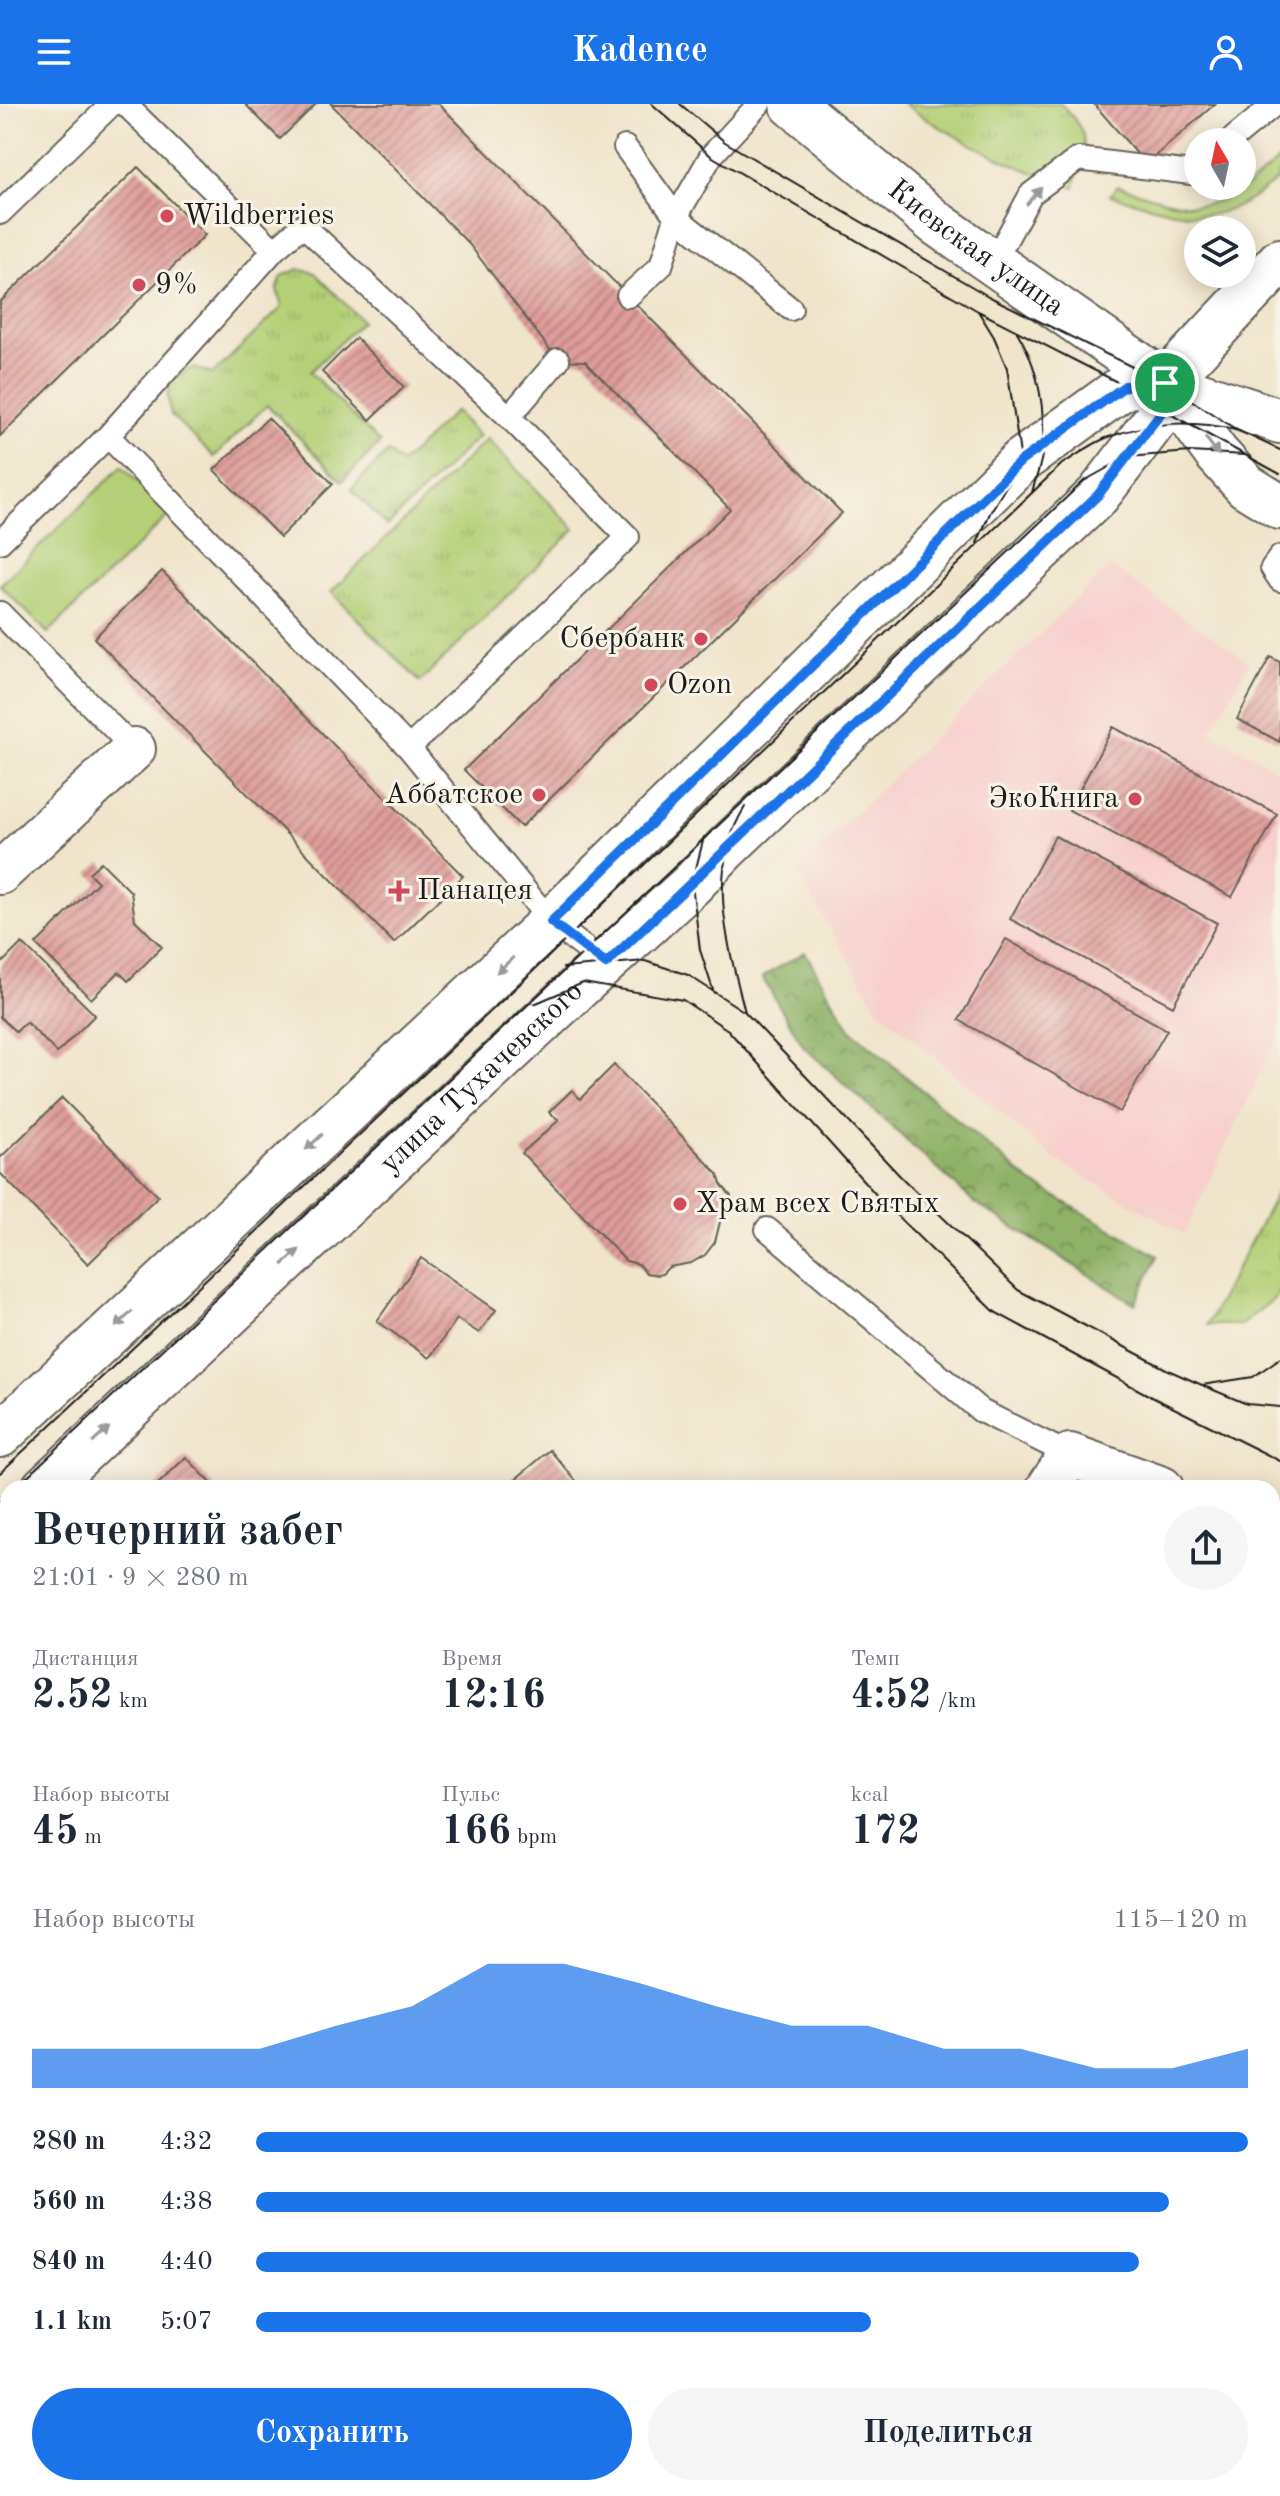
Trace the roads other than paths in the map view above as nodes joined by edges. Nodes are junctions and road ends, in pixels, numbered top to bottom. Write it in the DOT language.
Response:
graph roads {
  1 [pos="112,104"];
  2 [pos="125,104"];
  3 [pos="759,104"];
  4 [pos="792,104"];
  5 [pos="1275,104"];
  6 [pos="1246,128"];
  7 [pos="625,147"];
  8 [pos="1184,172"];
  9 [pos="0,213"];
  10 [pos="676,217"];
  11 [pos="274,250"];
  12 [pos="1280,261"];
  13 [pos="994,262"];
  14 [pos="628,296"];
  15 [pos="791,309"];
  16 [pos="558,360"];
  17 [pos="1165,383"];
  18 [pos="509,417"];
  19 [pos="1280,421"];
  20 [pos="108,436"];
  21 [pos="1280,507"];
  22 [pos="0,542"];
  23 [pos="1280,557"];
  24 [pos="1280,580"];
  25 [pos="0,613"];
  26 [pos="409,748"];
  27 [pos="134,749"];
  28 [pos="0,873"];
  29 [pos="551,922"];
  30 [pos="606,964"];
  31 [pos="767,1229"];
  32 [pos="0,1435"];
  33 [pos="1059,1472"];
  34 [pos="53,1480"];
  35 [pos="1110,1480"];
  1 -- 9 [label="lane"];
  2 -- 11 [label="lane"];
  3 -- 10 [label="lane"];
  4 -- 13 [label="main road, Киевская улица"];
  5 -- 6 [label="lane"];
  7 -- 10 [label="lane"];
  13 -- 8 [label="lane, one-way"];
  10 -- 14 [label="lane"];
  10 -- 15 [label="lane"];
  11 -- 18 [label="lane"];
  11 -- 20 [label="lane"];
  12 -- 17 [label="main road, улица Тухачевского"];
  13 -- 17 [label="main road, Киевская улица"];
  16 -- 18 [label="lane"];
  17 -- 19 [label="main road"];
  17 -- 21 [label="main road, one-way"];
  17 -- 29 [label="main road"];
  17 -- 30 [label="main road, улица Тухачевского"];
  18 -- 26 [label="lane"];
  20 -- 22 [label="lane"];
  20 -- 26 [label="lane"];
  23 -- 24 [label="lane"];
  25 -- 27 [label="lane"];
  26 -- 29 [label="lane"];
  27 -- 28 [label="street"];
  29 -- 30 [label="lane"];
  29 -- 32 [label="main road, one-way"];
  34 -- 30 [label="main road, улица Тухачевского, one-way"];
  31 -- 33 [label="lane"];
  33 -- 35 [label="street"];
}
